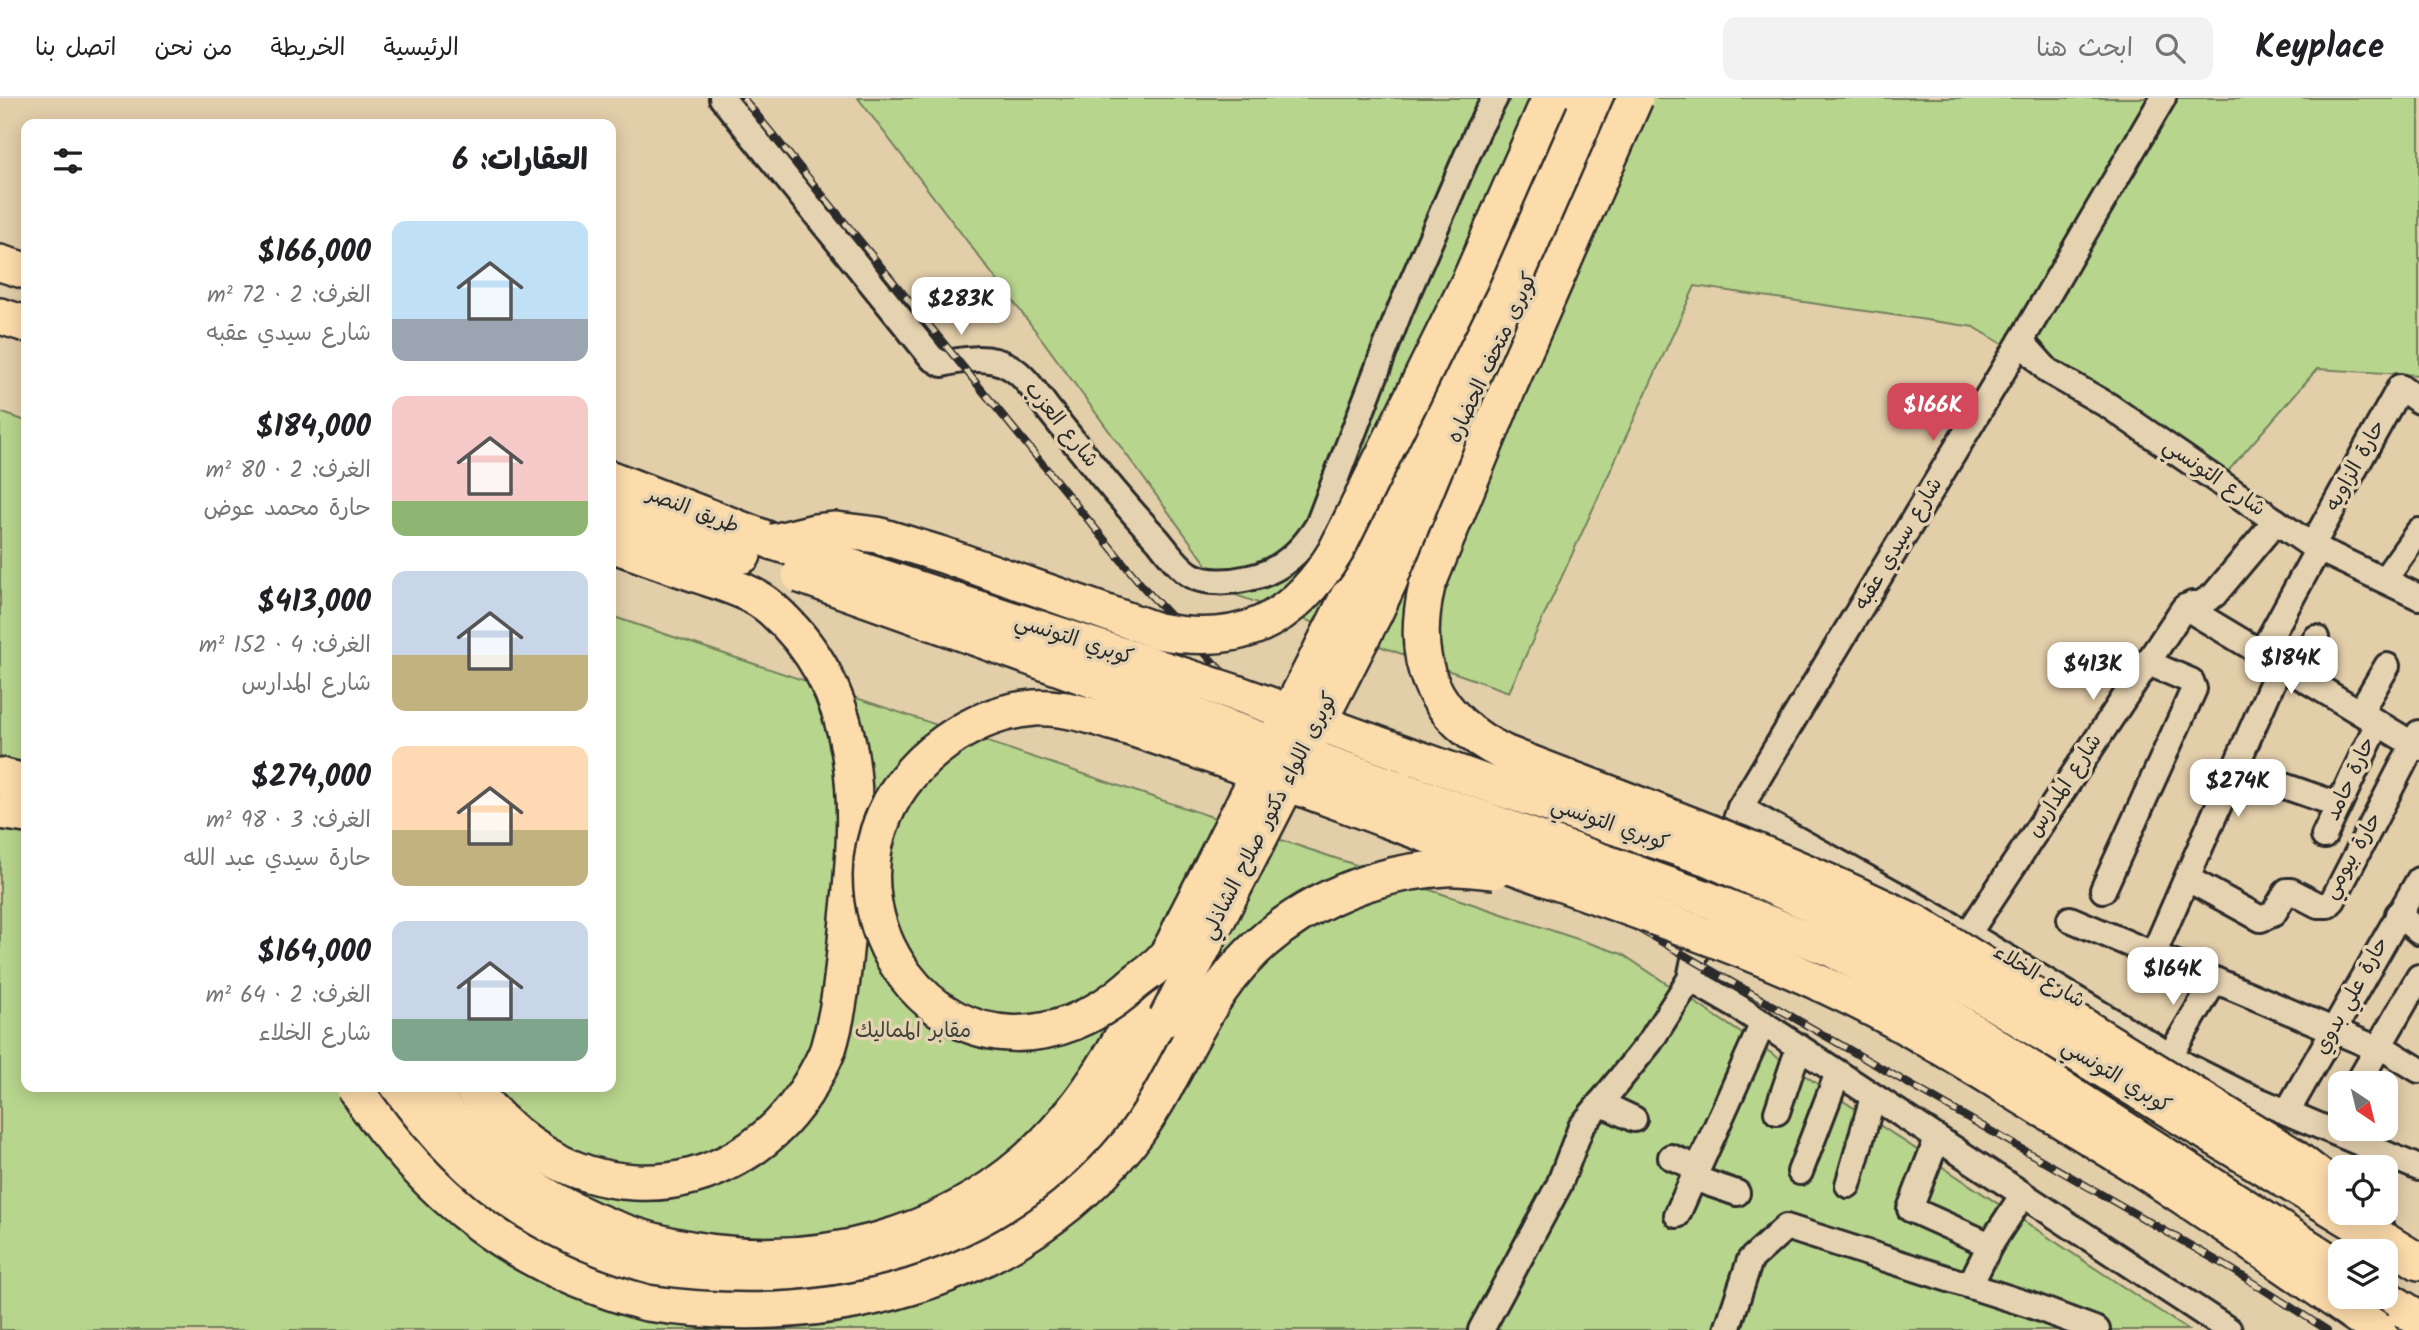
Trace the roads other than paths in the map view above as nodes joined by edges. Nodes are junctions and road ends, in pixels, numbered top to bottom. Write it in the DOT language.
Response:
graph roads {
  1 [pos="722,98"];
  2 [pos="1495,98"];
  3 [pos="1550,98"];
  4 [pos="1577,98"];
  5 [pos="1606,98"];
  6 [pos="1634,98"];
  7 [pos="2162,98"];
  8 [pos="0,263"];
  9 [pos="21,269"];
  10 [pos="0,316"];
  11 [pos="21,322"];
  12 [pos="2021,341"];
  13 [pos="2409,394"];
  14 [pos="616,481"];
  15 [pos="616,510"];
  16 [pos="2276,521"];
  17 [pos="2419,531"];
  18 [pos="616,546"];
  19 [pos="2315,548"];
  20 [pos="771,552"];
  21 [pos="2384,580"];
  22 [pos="2419,597"];
  23 [pos="1361,606"];
  24 [pos="2185,607"];
  25 [pos="2316,638"];
  26 [pos="2146,662"];
  27 [pos="2280,663"];
  28 [pos="2387,666"];
  29 [pos="2369,717"];
  30 [pos="2417,742"];
  31 [pos="0,757"];
  32 [pos="21,759"];
  33 [pos="2235,769"];
  34 [pos="0,776"];
  35 [pos="21,781"];
  36 [pos="2339,805"];
  37 [pos="1740,808"];
  38 [pos="0,811"];
  39 [pos="21,814"];
  40 [pos="2324,836"];
  41 [pos="2188,879"];
  42 [pos="2419,880"];
  43 [pos="1556,882"];
  44 [pos="2103,890"];
  45 [pos="2398,914"];
  46 [pos="2070,919"];
  47 [pos="2419,932"];
  48 [pos="1968,934"];
  49 [pos="2153,955"];
  50 [pos="1166,957"];
  51 [pos="2419,977"];
  52 [pos="1690,979"];
  53 [pos="2215,980"];
  54 [pos="2410,1013"];
  55 [pos="1763,1023"];
  56 [pos="2333,1030"];
  57 [pos="1799,1047"];
  58 [pos="2379,1048"];
  59 [pos="2170,1056"];
  60 [pos="2419,1070"];
  61 [pos="2365,1071"];
  62 [pos="1838,1073"];
  63 [pos="358,1092"];
  64 [pos="397,1092"];
  65 [pos="431,1092"];
  66 [pos="476,1092"];
  67 [pos="1874,1097"];
  68 [pos="1601,1103"];
  69 [pos="1777,1112"];
  70 [pos="2287,1112"];
  71 [pos="1634,1119"];
  72 [pos="2328,1121"];
  73 [pos="1937,1139"];
  74 [pos="2372,1141"];
  75 [pos="1671,1157"];
  76 [pos="2416,1163"];
  77 [pos="1800,1172"];
  78 [pos="1695,1173"];
  79 [pos="2328,1184"];
  80 [pos="1848,1185"];
  81 [pos="1737,1193"];
  82 [pos="2022,1196"];
  83 [pos="1677,1215"];
  84 [pos="2371,1225"];
  85 [pos="2382,1239"];
  86 [pos="2383,1239"];
  87 [pos="1990,1245"];
  88 [pos="2398,1249"];
  89 [pos="2328,1260"];
  90 [pos="2419,1262"];
  91 [pos="1970,1285"];
  92 [pos="2398,1306"];
  93 [pos="2419,1319"];
  94 [pos="1481,1330"];
  95 [pos="1727,1330"];
  96 [pos="2097,1330"];
  97 [pos="2229,1330"];
  98 [pos="2378,1330"];
  1 -- 2 [label="street, شارع العزب"];
  3 -- 20 [label="highway, bridge"];
  4 -- 23 [label="highway, كوبرى متحف الحضاره"];
  5 -- 23 [label="highway, كوبرى متحف الحضاره"];
  6 -- 79 [label="highway, bridge"];
  7 -- 12 [label="street, شارع سيدي عقبه"];
  8 -- 9 [label="highway"];
  10 -- 11 [label="highway"];
  12 -- 16 [label="street, شارع التونسي"];
  12 -- 37 [label="street, شارع سيدي عقبه"];
  13 -- 19 [label="street, حارة الزاويه"];
  14 -- 20 [label="highway, طريق النصر"];
  15 -- 20 [label="highway, طريق النصر"];
  16 -- 19 [label="street, شارع التونسي"];
  16 -- 24 [label="street"];
  17 -- 21 [label="street"];
  18 -- 66 [label="highway"];
  19 -- 21 [label="street, شارع التونسي"];
  19 -- 27 [label="street, حارة الزاويه"];
  20 -- 85 [label="highway, كوبري التونسي, bridge"];
  20 -- 89 [label="highway, كوبري التونسي, bridge"];
  21 -- 22 [label="street, شارع التونسي"];
  23 -- 50 [label="highway, كوبرى اللواء دكتور صلاح الشاذلي, bridge"];
  23 -- 64 [label="highway, كوبرى اللواء دكتور صلاح الشاذلي, bridge"];
  24 -- 26 [label="street, شارع المدارس"];
  24 -- 27 [label="street"];
  25 -- 27 [label="street"];
  26 -- 44 [label="street"];
  26 -- 48 [label="street, شارع المدارس"];
  27 -- 29 [label="street"];
  27 -- 33 [label="street"];
  28 -- 29 [label="street, حارة حامد"];
  29 -- 30 [label="street"];
  29 -- 36 [label="street, حارة حامد"];
  30 -- 41 [label="street, حارة بيومي"];
  31 -- 32 [label="highway"];
  33 -- 36 [label="street"];
  33 -- 41 [label="street"];
  34 -- 35 [label="highway"];
  36 -- 40 [label="street, حارة حامد"];
  37 -- 48 [label="street, شارع الخلاء"];
  37 -- 52 [label="street, شارع سيدي عقبه"];
  38 -- 39 [label="highway"];
  41 -- 49 [label="street"];
  42 -- 45 [label="street, حارة علي بدوي"];
  43 -- 50 [label="highway, bridge"];
  43 -- 63 [label="highway, bridge"];
  43 -- 98 [label="highway, bridge"];
  45 -- 47 [label="street"];
  45 -- 56 [label="street, حارة علي بدوي"];
  46 -- 49 [label="street"];
  48 -- 59 [label="street, شارع الخلاء"];
  49 -- 53 [label="street"];
  50 -- 65 [label="highway, كوبرى اللواء دكتور صلاح الشاذلي"];
  51 -- 54 [label="street"];
  52 -- 55 [label="street"];
  52 -- 68 [label="street"];
  53 -- 56 [label="street"];
  53 -- 59 [label="street"];
  54 -- 58 [label="street"];
  55 -- 57 [label="street"];
  55 -- 78 [label="street"];
  56 -- 58 [label="street"];
  56 -- 70 [label="street, حارة علي بدوي"];
  57 -- 62 [label="street"];
  57 -- 69 [label="street"];
  58 -- 60 [label="street"];
  58 -- 61 [label="street"];
  59 -- 70 [label="street, شارع الخلاء"];
  62 -- 67 [label="street"];
  62 -- 77 [label="street"];
  67 -- 73 [label="street"];
  67 -- 80 [label="street"];
  68 -- 71 [label="street"];
  68 -- 94 [label="street"];
  70 -- 72 [label="street, شارع الخلاء"];
  73 -- 82 [label="street"];
  73 -- 87 [label="street"];
  74 -- 76 [label="street, شارع الخلاء"];
  75 -- 78 [label="street"];
  78 -- 81 [label="street"];
  78 -- 83 [label="street"];
  82 -- 87 [label="street"];
  82 -- 97 [label="street"];
  84 -- 86 [label="highway, bridge"];
  87 -- 91 [label="street"];
  88 -- 90 [label="highway, كوبري التونسي"];
  91 -- 95 [label="street"];
  91 -- 96 [label="street"];
  92 -- 93 [label="highway"];
}
